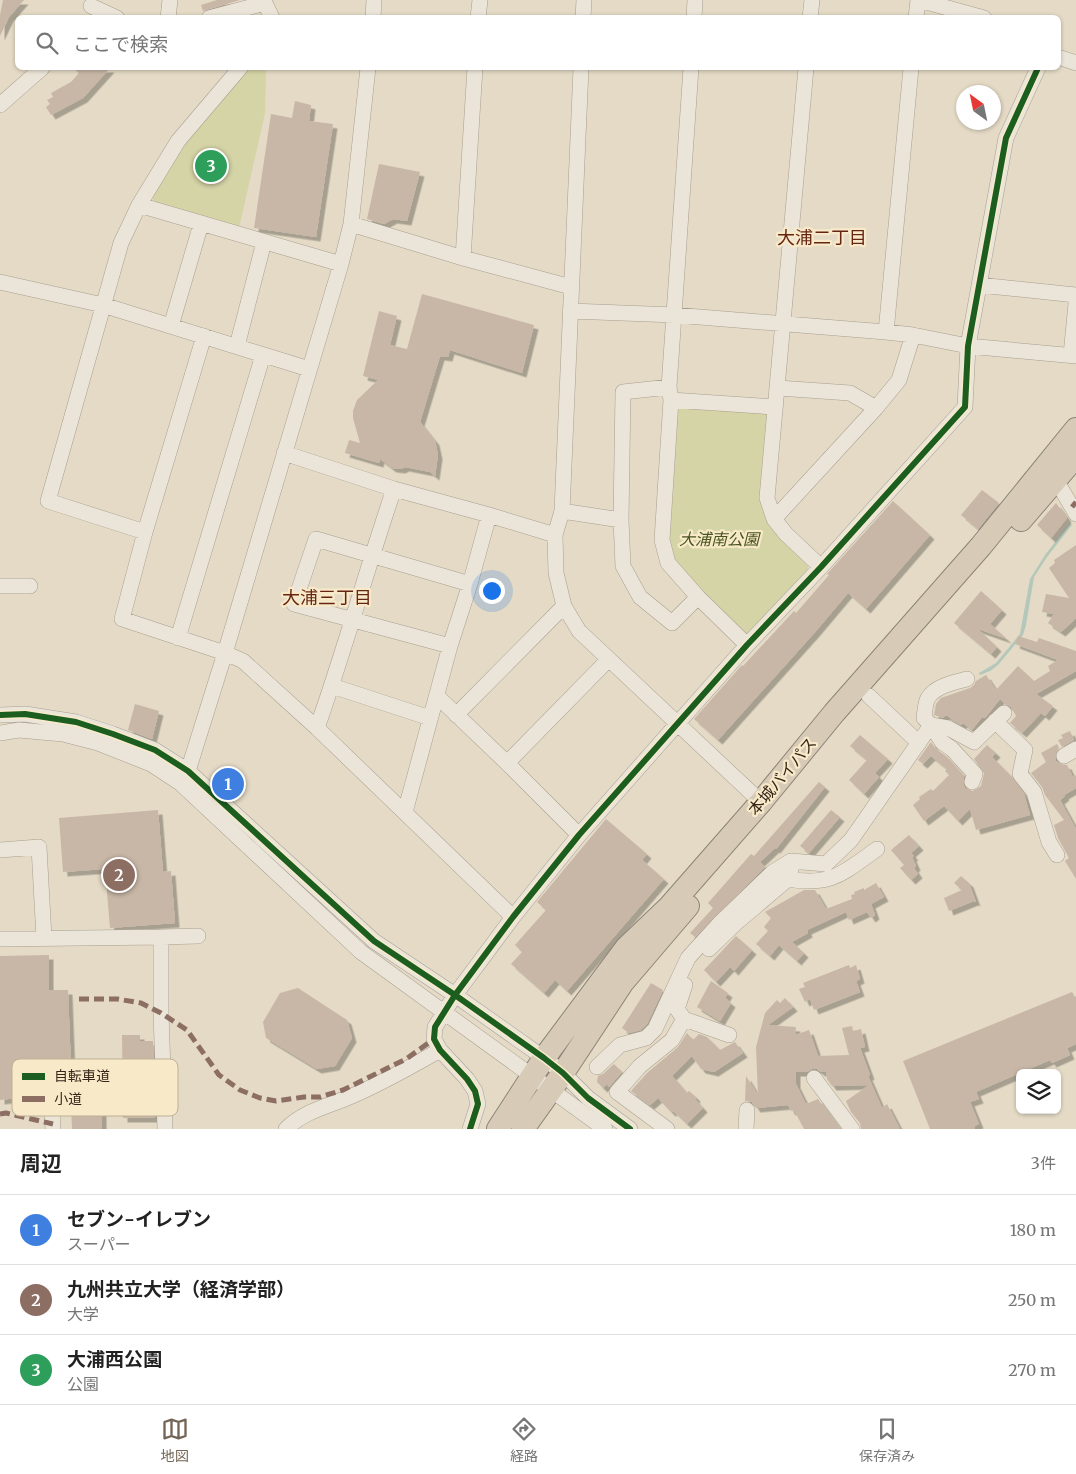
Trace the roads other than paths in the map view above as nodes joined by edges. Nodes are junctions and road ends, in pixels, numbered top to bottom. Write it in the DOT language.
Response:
graph roads {
  1 [pos="170,0"];
  2 [pos="374,0"];
  3 [pos="480,0"];
  4 [pos="584,0"];
  5 [pos="695,0"];
  6 [pos="812,0"];
  7 [pos="918,0"];
  8 [pos="91,8"];
  9 [pos="109,15"];
  10 [pos="168,15"];
  11 [pos="220,15"];
  12 [pos="271,15"];
  13 [pos="373,15"];
  14 [pos="478,15"];
  15 [pos="583,15"];
  16 [pos="694,15"];
  17 [pos="810,15"];
  18 [pos="916,15"];
  19 [pos="973,15"];
  20 [pos="1061,58"];
  21 [pos="1076,63"];
  22 [pos="40,70"];
  23 [pos="238,70"];
  24 [pos="368,70"];
  25 [pos="475,70"];
  26 [pos="581,70"];
  27 [pos="691,70"];
  28 [pos="806,70"];
  29 [pos="911,70"];
  30 [pos="1037,70"];
  31 [pos="0,104"];
  32 [pos="139,205"];
  33 [pos="201,224"];
  34 [pos="351,224"];
  35 [pos="264,242"];
  36 [pos="463,258"];
  37 [pos="341,264"];
  38 [pos="0,282"];
  39 [pos="979,285"];
  40 [pos="571,287"];
  41 [pos="1076,295"];
  42 [pos="1076,304"];
  43 [pos="103,305"];
  44 [pos="570,311"];
  45 [pos="675,315"];
  46 [pos="784,324"];
  47 [pos="171,326"];
  48 [pos="886,332"];
  49 [pos="913,335"];
  50 [pos="204,336"];
  51 [pos="237,346"];
  52 [pos="968,346"];
  53 [pos="263,354"];
  54 [pos="1073,356"];
  55 [pos="309,369"];
  56 [pos="778,388"];
  57 [pos="670,394"];
  58 [pos="775,406"];
  59 [pos="876,408"];
  60 [pos="1076,429"];
  61 [pos="284,453"];
  62 [pos="1076,456"];
  63 [pos="1051,474"];
  64 [pos="394,489"];
  65 [pos="562,511"];
  66 [pos="1076,514"];
  67 [pos="489,515"];
  68 [pos="774,519"];
  69 [pos="620,520"];
  70 [pos="145,532"];
  71 [pos="555,535"];
  72 [pos="372,556"];
  73 [pos="821,567"];
  74 [pos="470,584"];
  75 [pos="0,586"];
  76 [pos="30,586"];
  77 [pos="698,597"];
  78 [pos="564,606"];
  79 [pos="351,620"];
  80 [pos="178,638"];
  81 [pos="747,645"];
  82 [pos="450,646"];
  83 [pos="225,653"];
  84 [pos="608,660"];
  85 [pos="967,679"];
  86 [pos="332,686"];
  87 [pos="437,696"];
  88 [pos="869,696"];
  89 [pos="0,715"];
  90 [pos="456,715"];
  91 [pos="430,718"];
  92 [pos="677,724"];
  93 [pos="931,725"];
  94 [pos="317,728"];
  95 [pos="0,733"];
  96 [pos="920,743"];
  97 [pos="507,763"];
  98 [pos="184,777"];
  99 [pos="972,782"];
  100 [pos="761,802"];
  101 [pos="405,812"];
  102 [pos="579,835"];
  103 [pos="877,848"];
  104 [pos="0,850"];
  105 [pos="1057,855"];
  106 [pos="798,862"];
  107 [pos="788,879"];
  108 [pos="513,917"];
  109 [pos="161,936"];
  110 [pos="198,936"];
  111 [pos="44,938"];
  112 [pos="0,939"];
  113 [pos="455,995"];
  114 [pos="445,1012"];
  115 [pos="684,1019"];
  116 [pos="729,1035"];
  117 [pos="440,1050"];
  118 [pos="163,1059"];
  119 [pos="538,1067"];
  120 [pos="597,1067"];
  121 [pos="814,1078"];
  122 [pos="557,1081"];
  123 [pos="747,1110"];
  124 [pos="52,1116"];
  125 [pos="165,1116"];
  126 [pos="53,1129"];
  127 [pos="165,1129"];
  128 [pos="286,1129"];
  129 [pos="470,1129"];
  130 [pos="498,1129"];
  131 [pos="523,1129"];
  132 [pos="605,1129"];
  133 [pos="630,1129"];
  134 [pos="667,1129"];
  135 [pos="746,1129"];
  136 [pos="852,1129"];
  1 -- 10 [label="street"];
  2 -- 13 [label="street"];
  3 -- 14 [label="street"];
  4 -- 15 [label="street"];
  5 -- 16 [label="street"];
  6 -- 17 [label="street"];
  7 -- 18 [label="street"];
  7 -- 19 [label="street"];
  8 -- 9 [label="street"];
  11 -- 12 [label="street"];
  20 -- 21 [label="street"];
  22 -- 31 [label="street"];
  23 -- 32 [label="street"];
  24 -- 34 [label="street"];
  25 -- 36 [label="street"];
  26 -- 40 [label="street"];
  27 -- 45 [label="street"];
  28 -- 46 [label="street"];
  29 -- 48 [label="street"];
  30 -- 39 [label="street"];
  32 -- 33 [label="street"];
  32 -- 43 [label="street"];
  33 -- 35 [label="street"];
  33 -- 47 [label="street"];
  34 -- 36 [label="street"];
  34 -- 37 [label="street"];
  35 -- 37 [label="street"];
  35 -- 51 [label="street"];
  36 -- 40 [label="street"];
  37 -- 55 [label="street"];
  38 -- 43 [label="street"];
  39 -- 41 [label="street"];
  39 -- 52 [label="street"];
  40 -- 44 [label="street"];
  42 -- 54 [label="street"];
  43 -- 47 [label="street"];
  43 -- 70 [label="street"];
  44 -- 45 [label="street"];
  44 -- 65 [label="street"];
  45 -- 46 [label="street"];
  45 -- 57 [label="street"];
  46 -- 48 [label="street"];
  46 -- 56 [label="street"];
  47 -- 50 [label="street"];
  48 -- 49 [label="street"];
  49 -- 52 [label="street"];
  49 -- 59 [label="street"];
  50 -- 51 [label="street"];
  50 -- 70 [label="street"];
  51 -- 53 [label="street"];
  52 -- 54 [label="street"];
  52 -- 73 [label="street"];
  53 -- 55 [label="street"];
  53 -- 80 [label="street"];
  55 -- 61 [label="street"];
  56 -- 58 [label="street"];
  56 -- 59 [label="street"];
  57 -- 58 [label="street"];
  57 -- 69 [label="street"];
  57 -- 77 [label="street"];
  58 -- 68 [label="street"];
  59 -- 68 [label="street"];
  60 -- 63 [label="highway, 本城バイパス"];
  61 -- 64 [label="street"];
  61 -- 83 [label="street"];
  62 -- 63 [label="highway, 本城バイパス"];
  63 -- 66 [label="street"];
  63 -- 88 [label="highway, 本城バイパス"];
  63 -- 100 [label="highway, 本城バイパス"];
  64 -- 67 [label="street"];
  64 -- 72 [label="street"];
  65 -- 69 [label="street"];
  65 -- 71 [label="street"];
  67 -- 71 [label="street"];
  67 -- 74 [label="street"];
  68 -- 73 [label="street"];
  69 -- 77 [label="street"];
  70 -- 80 [label="street"];
  71 -- 78 [label="street"];
  72 -- 74 [label="street"];
  72 -- 79 [label="street"];
  72 -- 79 [label="street"];
  73 -- 81 [label="street"];
  74 -- 82 [label="street"];
  75 -- 76 [label="street"];
  77 -- 81 [label="street"];
  78 -- 84 [label="street"];
  78 -- 90 [label="street"];
  79 -- 82 [label="street"];
  79 -- 86 [label="street"];
  80 -- 83 [label="street"];
  81 -- 92 [label="street"];
  82 -- 87 [label="street"];
  83 -- 94 [label="street"];
  83 -- 98 [label="street"];
  84 -- 92 [label="street"];
  84 -- 97 [label="street"];
  85 -- 93 [label="street"];
  86 -- 91 [label="street"];
  86 -- 94 [label="street"];
  87 -- 90 [label="street"];
  87 -- 91 [label="street"];
  88 -- 96 [label="street"];
  88 -- 122 [label="highway, 本城バイパス"];
  89 -- 98 [label="street"];
  90 -- 97 [label="street"];
  91 -- 101 [label="street"];
  92 -- 100 [label="street"];
  92 -- 102 [label="street"];
  93 -- 96 [label="street"];
  93 -- 99 [label="street"];
  93 -- 105 [label="street"];
  94 -- 101 [label="street"];
  95 -- 98 [label="street"];
  96 -- 106 [label="street"];
  97 -- 102 [label="street"];
  98 -- 113 [label="street"];
  98 -- 114 [label="street"];
  100 -- 119 [label="highway, 本城バイパス"];
  101 -- 108 [label="street"];
  102 -- 108 [label="street"];
  103 -- 107 [label="street"];
  104 -- 111 [label="street"];
  106 -- 107 [label="street"];
  106 -- 120 [label="street"];
  107 -- 115 [label="street"];
  108 -- 113 [label="street"];
  109 -- 110 [label="street"];
  109 -- 111 [label="street"];
  109 -- 118 [label="street"];
  111 -- 112 [label="street"];
  113 -- 114 [label="street"];
  113 -- 119 [label="street"];
  114 -- 117 [label="street"];
  114 -- 119 [label="street"];
  115 -- 116 [label="street"];
  115 -- 134 [label="street"];
  117 -- 128 [label="street"];
  117 -- 129 [label="street"];
  119 -- 122 [label="street"];
  119 -- 122 [label="street"];
  119 -- 130 [label="highway, 本城バイパス"];
  121 -- 136 [label="street"];
  122 -- 131 [label="highway, 本城バイパス"];
  122 -- 132 [label="street"];
  122 -- 133 [label="street"];
  123 -- 135 [label="street"];
  124 -- 126 [label="street"];
  125 -- 127 [label="street"];
}
